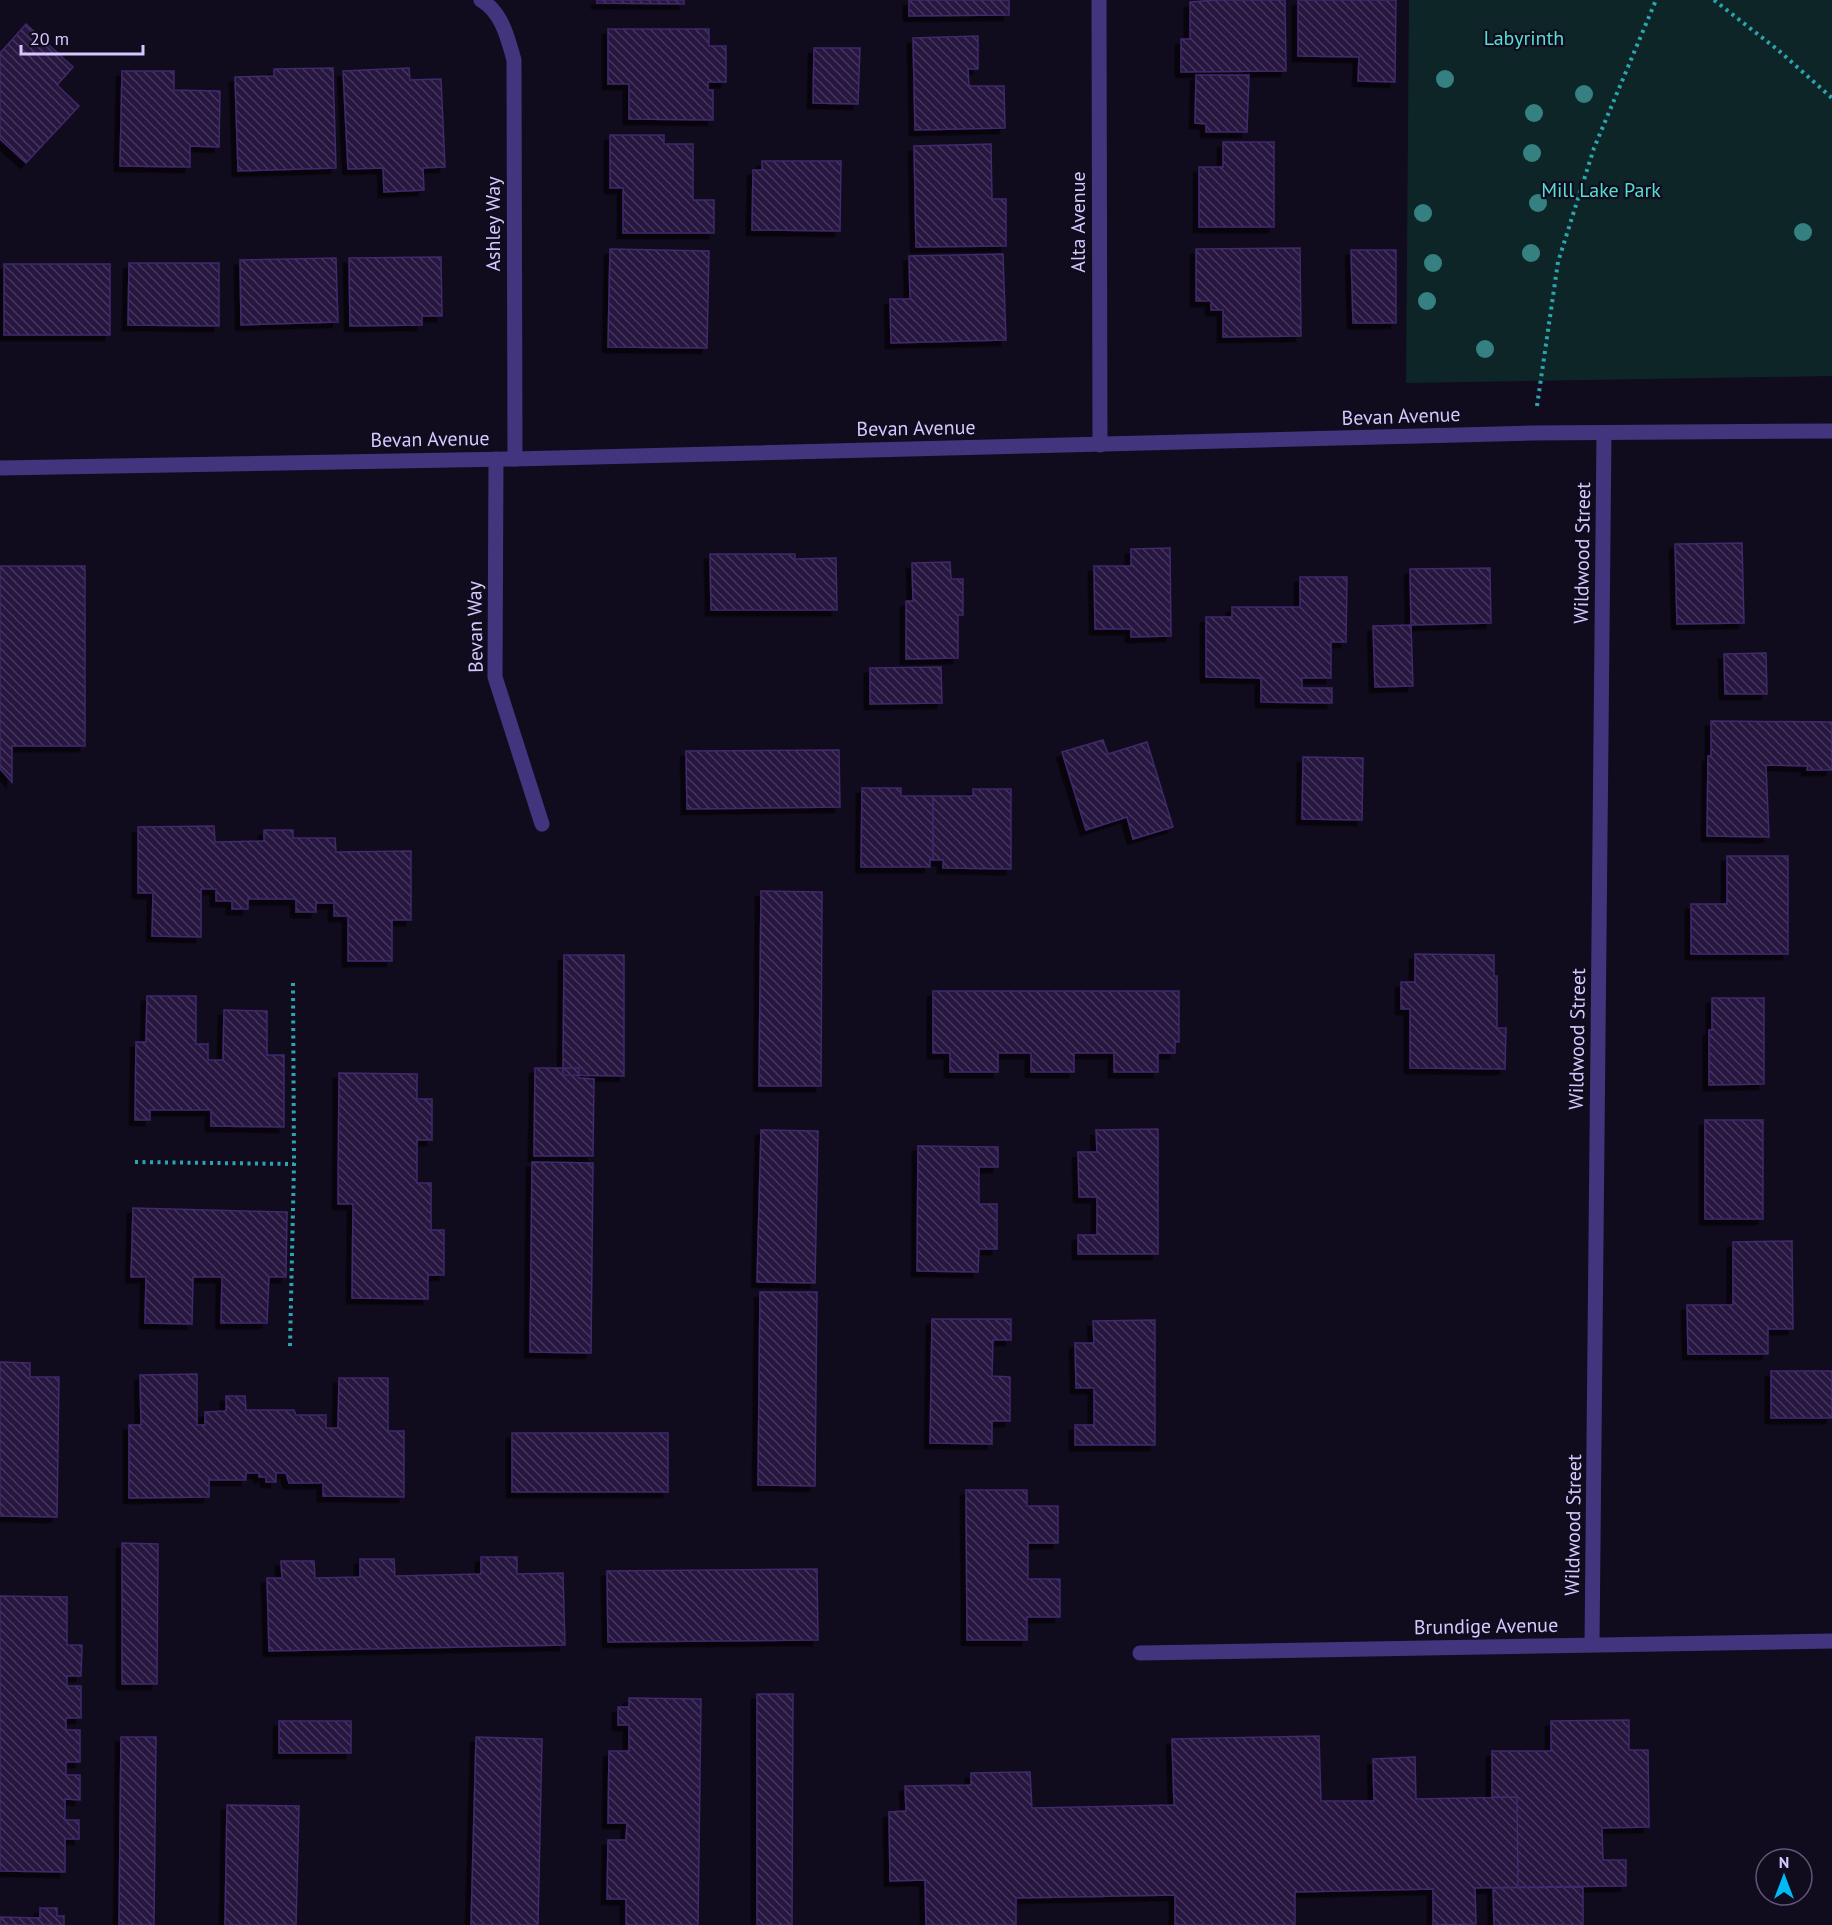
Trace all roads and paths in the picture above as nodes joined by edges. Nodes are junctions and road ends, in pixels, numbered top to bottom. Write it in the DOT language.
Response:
graph roads {
  1 [pos="481,0"];
  2 [pos="1099,0"];
  3 [pos="1656,0"];
  4 [pos="1714,0"];
  5 [pos="1832,98"];
  6 [pos="1832,431"];
  7 [pos="1533,433"];
  8 [pos="1604,433"];
  9 [pos="1100,445"];
  10 [pos="496,459"];
  11 [pos="515,459"];
  12 [pos="0,468"];
  13 [pos="542,824"];
  14 [pos="293,982"];
  15 [pos="135,1162"];
  16 [pos="294,1164"];
  17 [pos="290,1346"];
  18 [pos="1832,1641"];
  19 [pos="1593,1645"];
  20 [pos="1140,1653"];
  1 -- 11 [label="street, Ashley Way"];
  2 -- 9 [label="street, Alta Avenue"];
  3 -- 7 [label="path"];
  4 -- 5 [label="path"];
  6 -- 8 [label="street, Bevan Avenue"];
  7 -- 8 [label="street, Bevan Avenue"];
  7 -- 9 [label="street, Bevan Avenue"];
  8 -- 19 [label="street, Wildwood Street"];
  9 -- 11 [label="street, Bevan Avenue"];
  10 -- 11 [label="street, Bevan Avenue"];
  10 -- 12 [label="street, Bevan Avenue"];
  10 -- 13 [label="street, Bevan Way"];
  14 -- 16 [label="path"];
  15 -- 16 [label="path"];
  16 -- 17 [label="path"];
  18 -- 19 [label="street, Brundige Avenue"];
  19 -- 20 [label="street, Brundige Avenue"];
}
